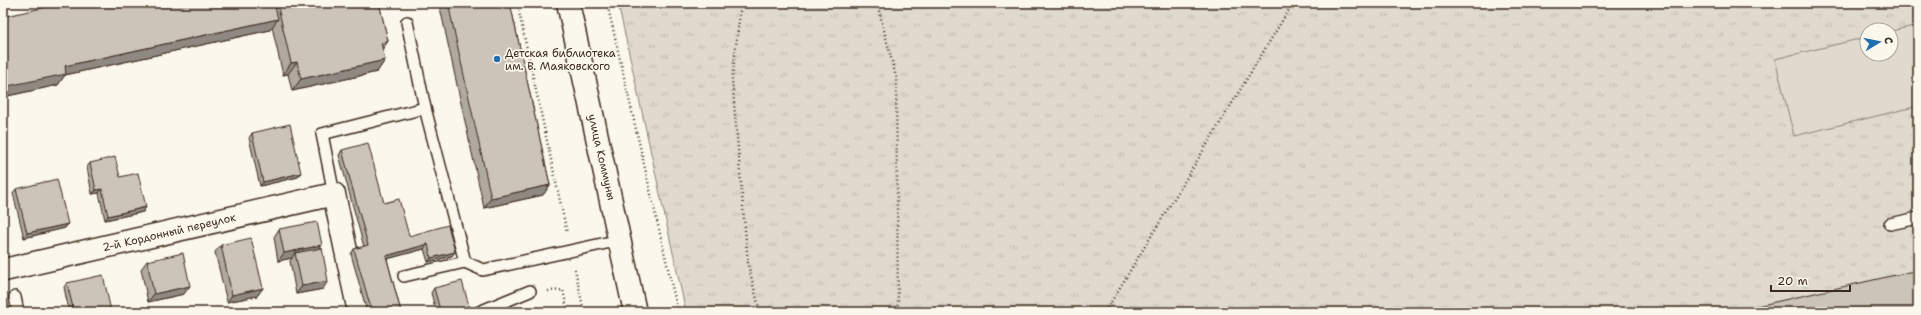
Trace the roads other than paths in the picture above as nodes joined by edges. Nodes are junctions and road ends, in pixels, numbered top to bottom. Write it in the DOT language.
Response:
graph roads {
  1 [pos="568,3"];
  2 [pos="407,22"];
  3 [pos="425,108"];
  4 [pos="334,194"];
  5 [pos="1918,218"];
  6 [pos="1890,224"];
  7 [pos="620,240"];
  8 [pos="464,262"];
  9 [pos="4,270"];
  10 [pos="404,276"];
  11 [pos="530,291"];
  12 [pos="15,297"];
  13 [pos="18,312"];
  14 [pos="359,312"];
  15 [pos="479,312"];
  16 [pos="635,312"];
  1 -- 7 [label="street, улица Коммуны"];
  2 -- 3 [label="lane"];
  3 -- 4 [label="lane"];
  3 -- 8 [label="lane"];
  4 -- 9 [label="street, 2-й Кордонный переулок"];
  4 -- 14 [label="street"];
  5 -- 6 [label="lane"];
  7 -- 8 [label="lane"];
  7 -- 16 [label="street, улица Коммуны"];
  8 -- 10 [label="lane"];
  11 -- 15 [label="lane"];
  12 -- 13 [label="lane"];
}
